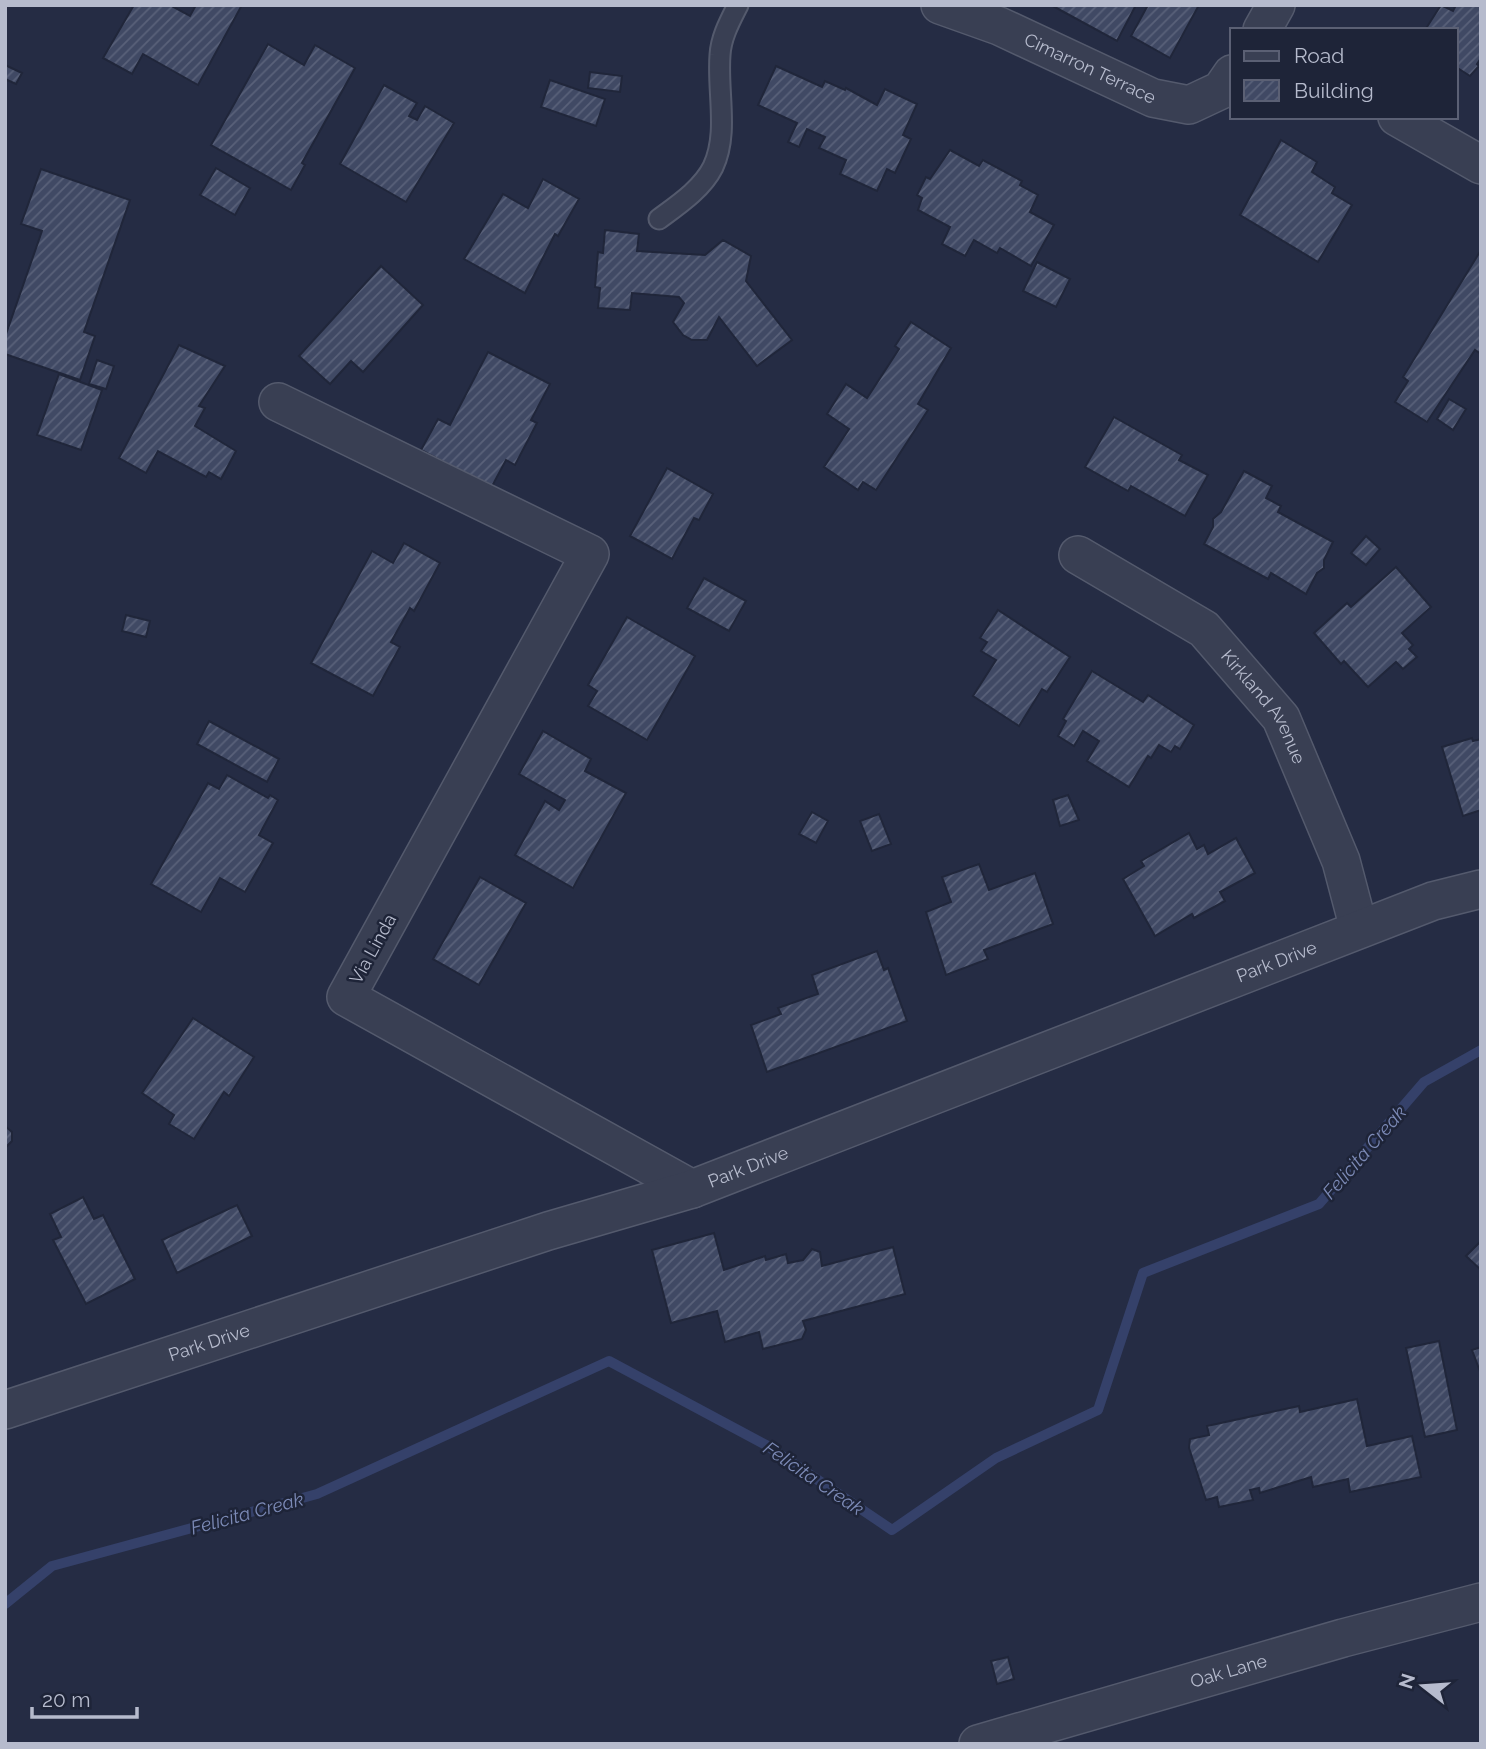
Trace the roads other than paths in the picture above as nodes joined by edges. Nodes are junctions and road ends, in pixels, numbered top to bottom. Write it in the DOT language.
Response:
graph roads {
  1 [pos="738,5"];
  2 [pos="940,5"];
  3 [pos="1276,5"];
  4 [pos="1263,28"];
  5 [pos="1230,77"];
  6 [pos="1400,119"];
  7 [pos="1481,165"];
  8 [pos="659,219"];
  9 [pos="278,402"];
  10 [pos="1078,555"];
  11 [pos="1481,889"];
  12 [pos="1359,929"];
  13 [pos="692,1189"];
  14 [pos="5,1410"];
  15 [pos="1481,1602"];
  16 [pos="978,1744"];
  1 -- 8 [label="lane"];
  2 -- 5 [label="street, Cimarron Terrace"];
  3 -- 4 [label="street"];
  6 -- 7 [label="street"];
  9 -- 13 [label="street, Via Linda"];
  10 -- 12 [label="street, Kirkland Avenue"];
  11 -- 12 [label="street, Park Drive"];
  12 -- 13 [label="street, Park Drive"];
  13 -- 14 [label="street, Park Drive"];
  15 -- 16 [label="street, Oak Lane"];
}
